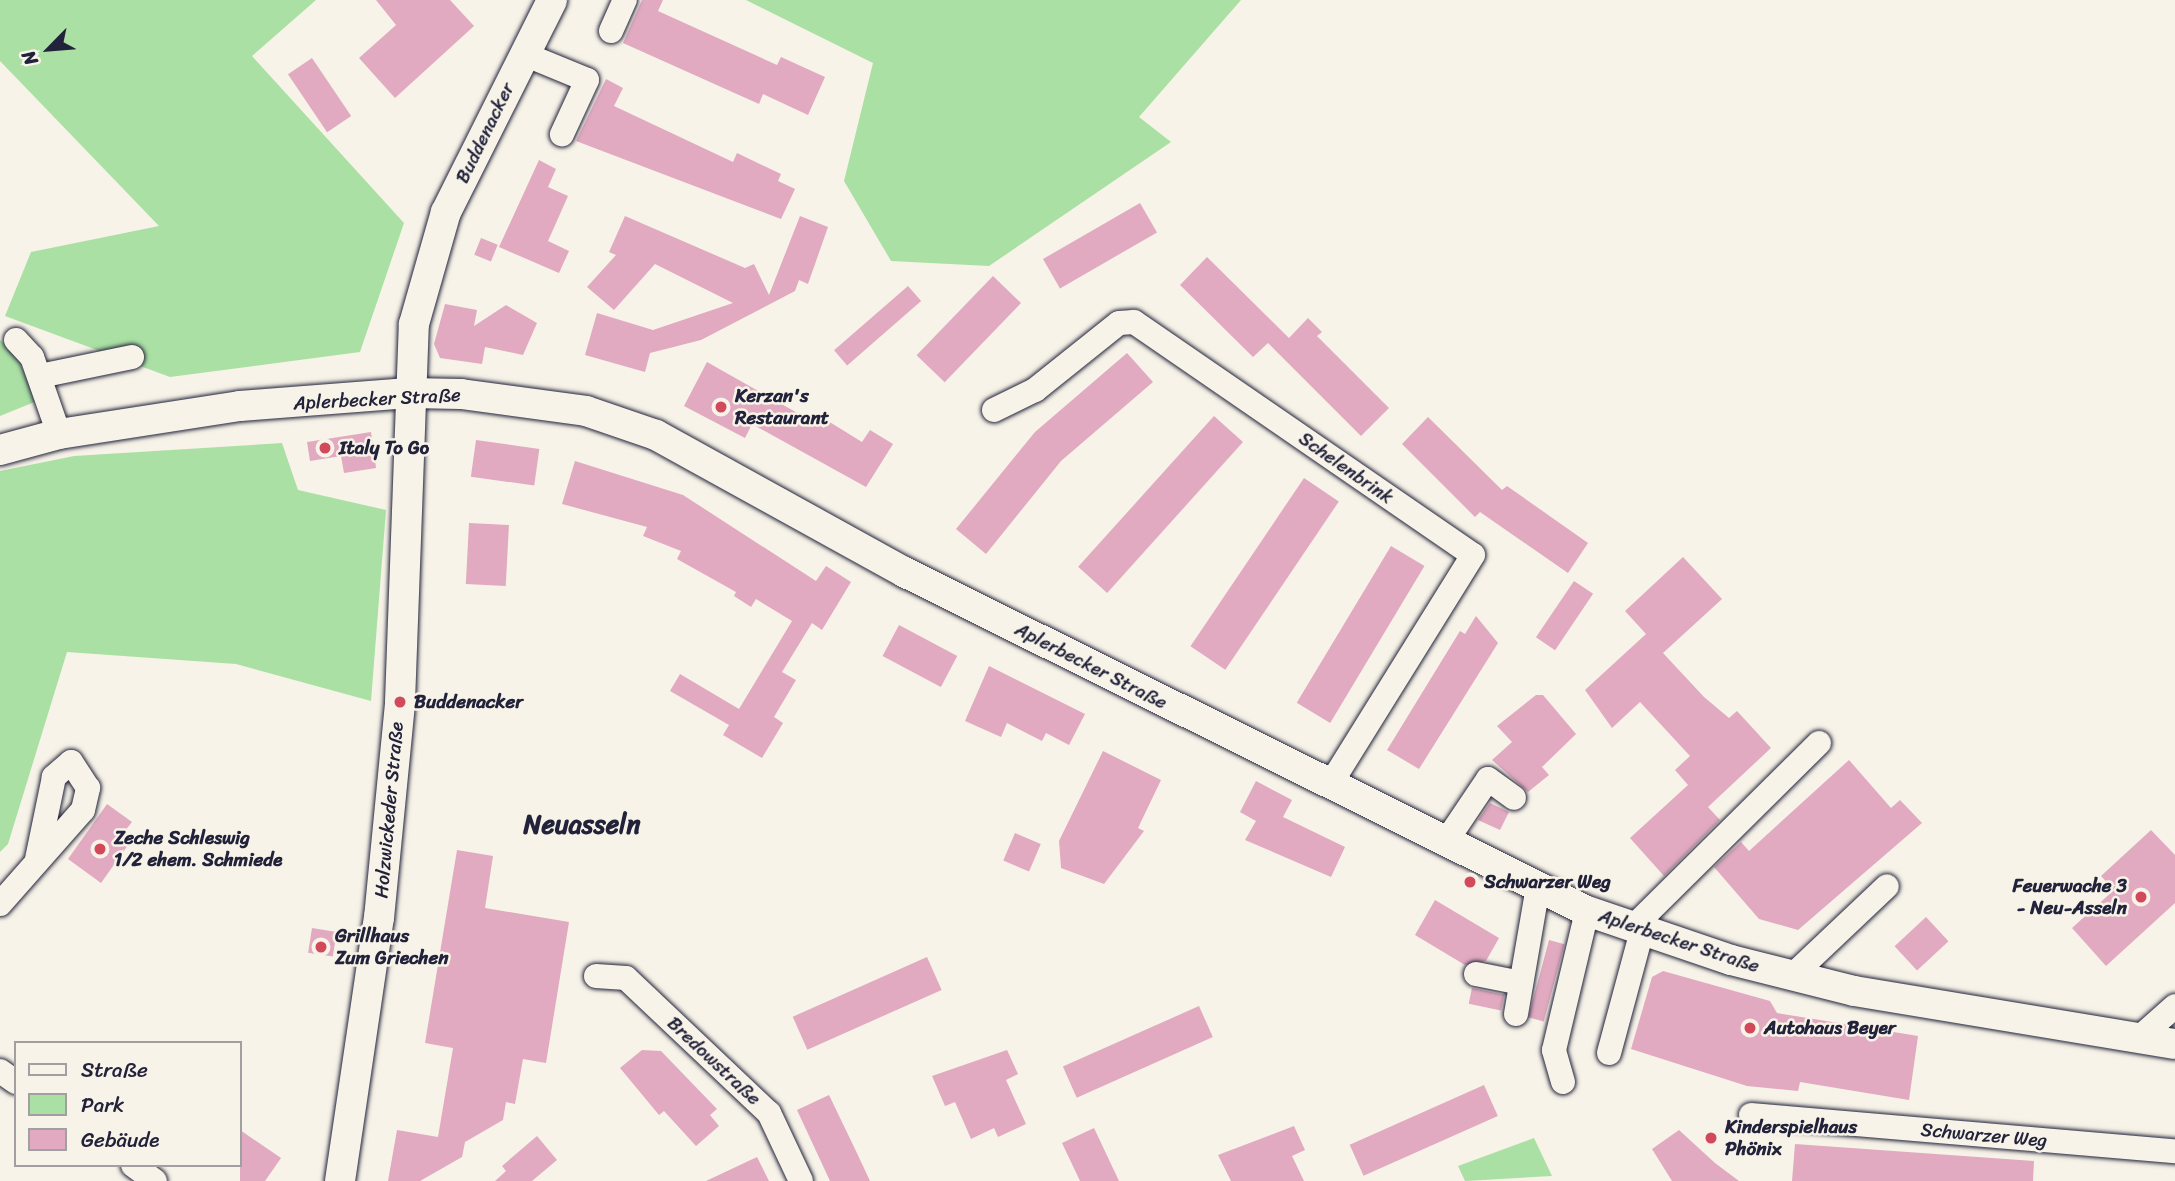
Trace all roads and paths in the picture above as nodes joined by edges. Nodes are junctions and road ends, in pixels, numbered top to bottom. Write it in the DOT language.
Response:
graph roads {
  1 [pos="552,0"];
  2 [pos="625,0"];
  3 [pos="611,31"];
  4 [pos="524,54"];
  5 [pos="562,134"];
  6 [pos="16,340"];
  7 [pos="132,357"];
  8 [pos="40,376"];
  9 [pos="409,393"];
  10 [pos="994,410"];
  11 [pos="59,434"];
  12 [pos="0,450"];
  13 [pos="1819,743"];
  14 [pos="1330,785"];
  15 [pos="1514,799"];
  16 [pos="1445,844"];
  17 [pos="37,859"];
  18 [pos="1538,886"];
  19 [pos="1887,886"];
  20 [pos="0,904"];
  21 [pos="1587,911"];
  22 [pos="1637,929"];
  23 [pos="1476,974"];
  24 [pos="1793,975"];
  25 [pos="596,976"];
  26 [pos="1521,983"];
  27 [pos="2175,1006"];
  28 [pos="1516,1014"];
  29 [pos="2139,1038"];
  30 [pos="2175,1044"];
  31 [pos="1609,1054"];
  32 [pos="1563,1082"];
  33 [pos="1751,1115"];
  34 [pos="2175,1151"];
  35 [pos="136,1167"];
  36 [pos="155,1181"];
  37 [pos="340,1181"];
  38 [pos="801,1181"];
  1 -- 4 [label="main road, Buddenacker"];
  2 -- 3 [label="street"];
  4 -- 5 [label="street"];
  4 -- 9 [label="main road, Buddenacker"];
  6 -- 8 [label="street"];
  7 -- 8 [label="street"];
  8 -- 11 [label="street"];
  9 -- 11 [label="main road, Aplerbecker Straße"];
  9 -- 14 [label="main road, Aplerbecker Straße"];
  9 -- 37 [label="main road, Holzwickeder Straße"];
  10 -- 14 [label="street, Schelenbrink"];
  11 -- 12 [label="main road, Aplerbecker Straße"];
  13 -- 22 [label="street"];
  14 -- 16 [label="main road, Aplerbecker Straße"];
  15 -- 16 [label="street"];
  16 -- 18 [label="main road, Aplerbecker Straße"];
  17 -- 20 [label="street"];
  18 -- 21 [label="main road, Aplerbecker Straße"];
  18 -- 26 [label="street"];
  19 -- 24 [label="street"];
  21 -- 22 [label="main road, Aplerbecker Straße"];
  21 -- 32 [label="street"];
  22 -- 24 [label="main road, Aplerbecker Straße"];
  22 -- 31 [label="street"];
  23 -- 26 [label="street"];
  24 -- 29 [label="main road, Aplerbecker Straße"];
  25 -- 38 [label="street, Bredowstraße"];
  26 -- 28 [label="street"];
  27 -- 29 [label="street"];
  29 -- 30 [label="main road, Aplerbecker Straße"];
  33 -- 34 [label="street, Schwarzer Weg"];
  35 -- 36 [label="street"];
}
